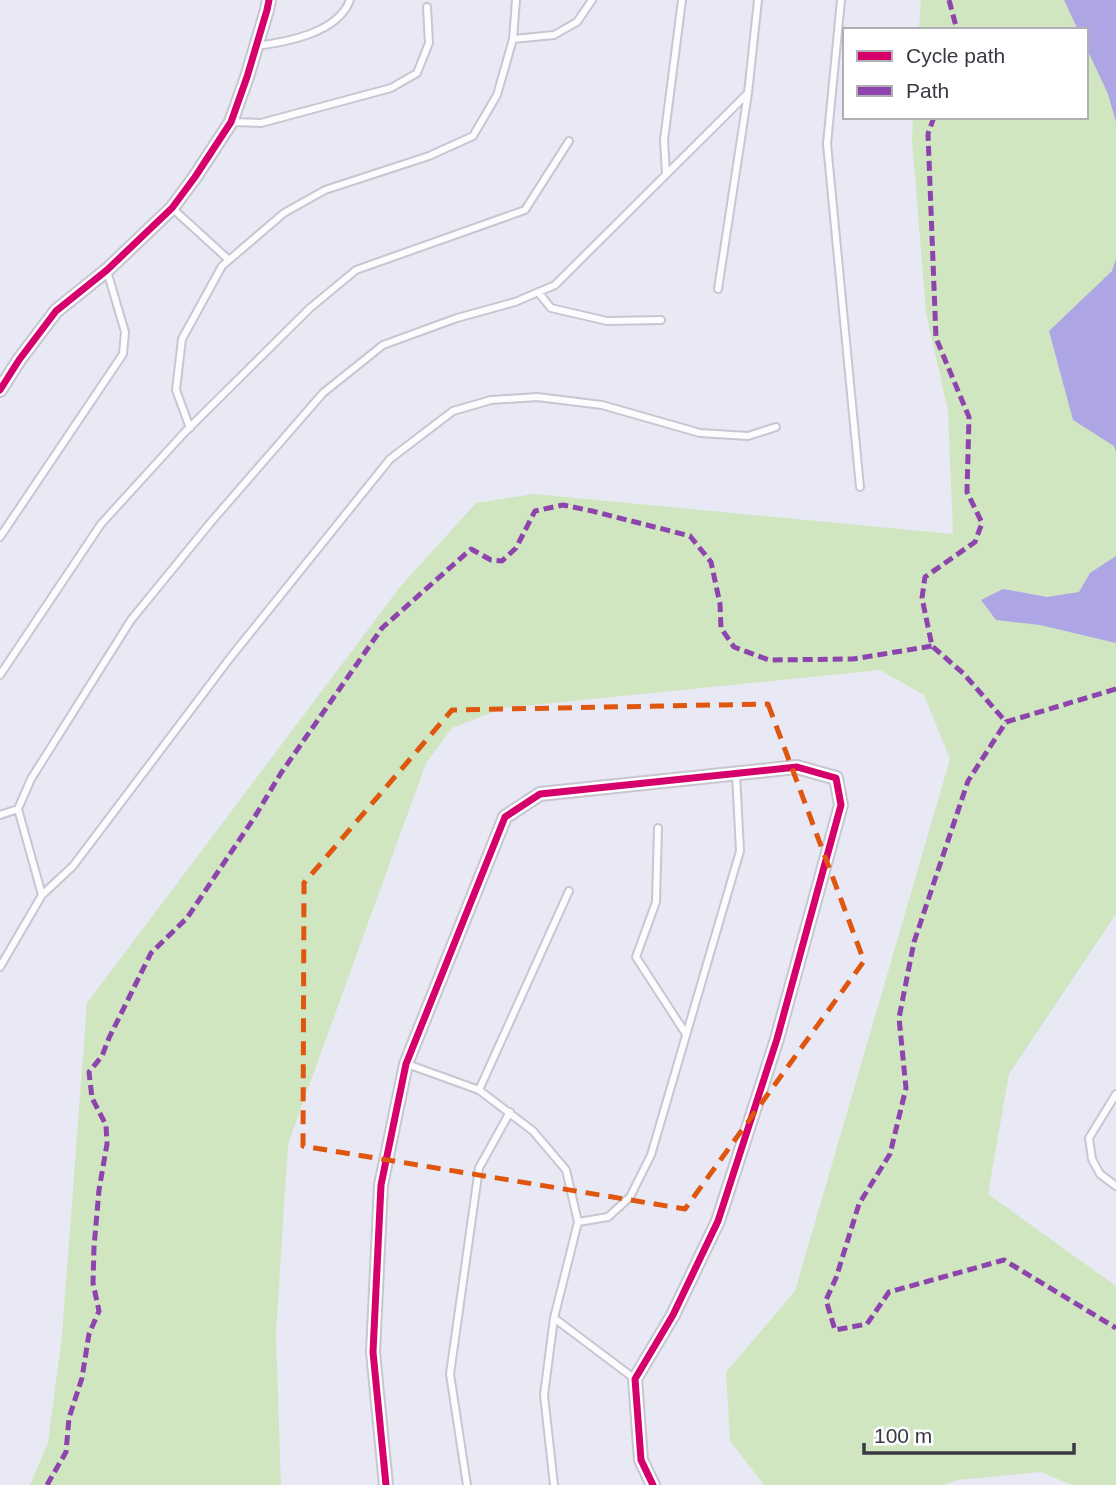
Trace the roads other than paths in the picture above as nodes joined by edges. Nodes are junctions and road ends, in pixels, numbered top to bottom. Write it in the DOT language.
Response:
graph roads {
  1 [pos="269,0"];
  2 [pos="350,0"];
  3 [pos="516,0"];
  4 [pos="592,0"];
  5 [pos="682,0"];
  6 [pos="758,0"];
  7 [pos="841,0"];
  8 [pos="427,7"];
  9 [pos="513,39"];
  10 [pos="256,46"];
  11 [pos="748,93"];
  12 [pos="231,121"];
  13 [pos="569,141"];
  14 [pos="666,174"];
  15 [pos="172,208"];
  16 [pos="229,260"];
  17 [pos="107,270"];
  18 [pos="718,289"];
  19 [pos="538,292"];
  20 [pos="661,320"];
  21 [pos="0,390"];
  22 [pos="776,427"];
  23 [pos="190,428"];
  24 [pos="860,487"];
  25 [pos="0,537"];
  26 [pos="0,675"];
  27 [pos="736,774"];
  28 [pos="18,809"];
  29 [pos="0,816"];
  30 [pos="658,828"];
  31 [pos="569,891"];
  32 [pos="42,895"];
  33 [pos="0,967"];
  34 [pos="686,1034"];
  35 [pos="406,1064"];
  36 [pos="479,1090"];
  37 [pos="1116,1094"];
  38 [pos="510,1112"];
  39 [pos="1116,1186"];
  40 [pos="578,1222"];
  41 [pos="554,1318"];
  42 [pos="635,1378"];
  43 [pos="386,1485"];
  44 [pos="467,1485"];
  45 [pos="554,1485"];
  46 [pos="653,1485"];
  1 -- 10 [label="street"];
  2 -- 10 [label="lane"];
  3 -- 9 [label="lane"];
  4 -- 9 [label="lane"];
  5 -- 14 [label="lane"];
  6 -- 11 [label="lane"];
  7 -- 24 [label="lane"];
  8 -- 12 [label="lane"];
  9 -- 16 [label="lane"];
  10 -- 12 [label="street"];
  11 -- 14 [label="lane"];
  11 -- 18 [label="lane"];
  12 -- 15 [label="street"];
  13 -- 23 [label="lane"];
  14 -- 19 [label="lane"];
  15 -- 16 [label="lane"];
  15 -- 17 [label="street"];
  16 -- 23 [label="lane"];
  17 -- 21 [label="street"];
  17 -- 25 [label="lane"];
  19 -- 20 [label="lane"];
  19 -- 28 [label="lane"];
  22 -- 32 [label="lane"];
  23 -- 26 [label="lane"];
  27 -- 34 [label="lane"];
  27 -- 35 [label="street"];
  27 -- 42 [label="street"];
  28 -- 29 [label="lane"];
  28 -- 32 [label="lane"];
  30 -- 34 [label="lane"];
  31 -- 36 [label="lane"];
  32 -- 33 [label="lane"];
  34 -- 40 [label="lane"];
  35 -- 36 [label="lane"];
  35 -- 43 [label="street"];
  36 -- 38 [label="lane"];
  37 -- 39 [label="lane"];
  38 -- 40 [label="lane"];
  38 -- 44 [label="lane"];
  40 -- 41 [label="lane"];
  41 -- 42 [label="lane"];
  41 -- 45 [label="lane"];
  42 -- 46 [label="street"];
}
